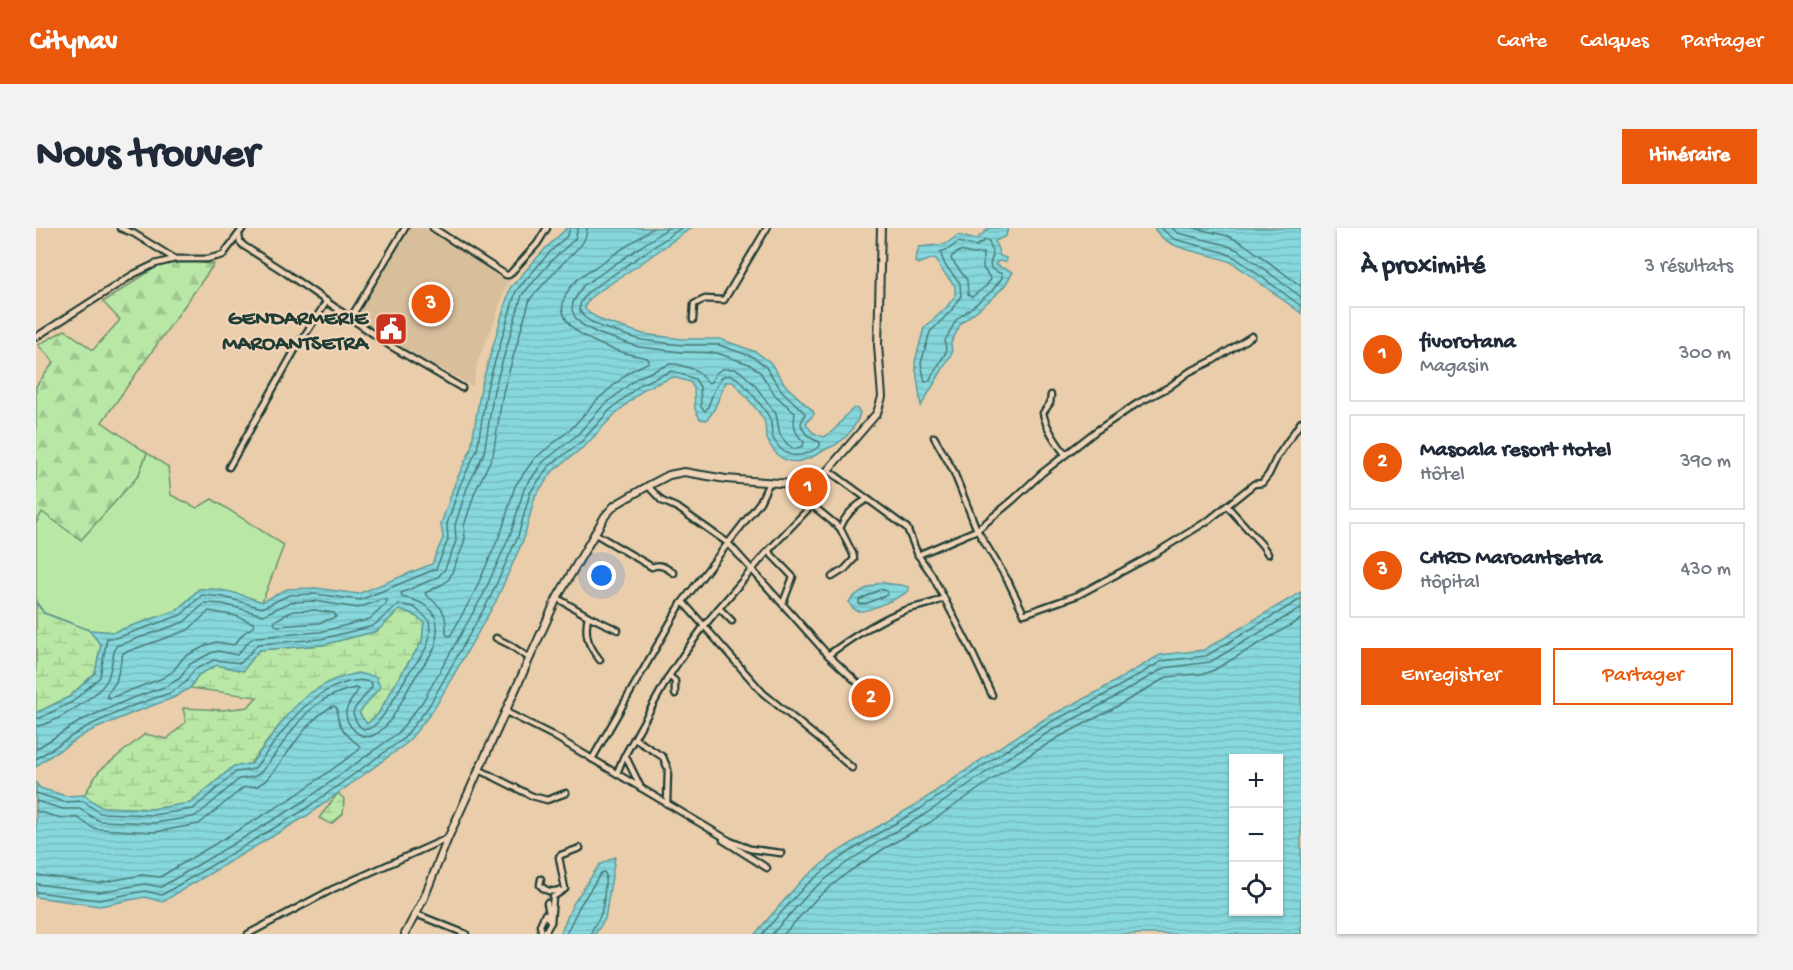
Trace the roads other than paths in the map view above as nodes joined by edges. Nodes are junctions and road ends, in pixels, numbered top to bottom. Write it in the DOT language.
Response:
graph roads {
  1 [pos="120,228"];
  2 [pos="243,228"];
  3 [pos="405,228"];
  4 [pos="433,228"];
  5 [pos="548,228"];
  6 [pos="767,228"];
  7 [pos="881,228"];
  8 [pos="239,235"];
  9 [pos="175,259"];
  10 [pos="327,301"];
  11 [pos="350,319"];
  12 [pos="693,320"];
  13 [pos="1252,336"];
  14 [pos="36,337"];
  15 [pos="462,388"];
  16 [pos="1051,395"];
  17 [pos="1301,422"];
  18 [pos="934,437"];
  19 [pos="1065,454"];
  20 [pos="229,467"];
  21 [pos="828,470"];
  22 [pos="819,479"];
  23 [pos="770,483"];
  24 [pos="648,486"];
  25 [pos="866,500"];
  26 [pos="812,505"];
  27 [pos="1228,507"];
  28 [pos="840,528"];
  29 [pos="977,530"];
  30 [pos="594,533"];
  31 [pos="728,543"];
  32 [pos="768,551"];
  33 [pos="1268,554"];
  34 [pos="918,555"];
  35 [pos="752,570"];
  36 [pos="674,573"];
  37 [pos="832,577"];
  38 [pos="557,598"];
  39 [pos="944,598"];
  40 [pos="683,602"];
  41 [pos="783,603"];
  42 [pos="720,608"];
  43 [pos="588,616"];
  44 [pos="732,621"];
  45 [pos="704,626"];
  46 [pos="618,630"];
  47 [pos="496,638"];
  48 [pos="828,654"];
  49 [pos="529,658"];
  50 [pos="600,660"];
  51 [pos="669,676"];
  52 [pos="862,687"];
  53 [pos="675,694"];
  54 [pos="992,695"];
  55 [pos="506,711"];
  56 [pos="635,739"];
  57 [pos="625,756"];
  58 [pos="592,759"];
  59 [pos="852,768"];
  60 [pos="478,769"];
  61 [pos="617,773"];
  62 [pos="641,788"];
  63 [pos="566,794"];
  64 [pos="667,804"];
  65 [pos="709,828"];
  66 [pos="448,838"];
  67 [pos="580,848"];
  68 [pos="781,853"];
  69 [pos="767,868"];
  70 [pos="541,879"];
  71 [pos="565,888"];
  72 [pos="547,903"];
  73 [pos="416,914"];
  74 [pos="551,922"];
  75 [pos="248,934"];
  76 [pos="405,934"];
  77 [pos="466,934"];
  78 [pos="543,934"];
  1 -- 9 [label="street"];
  2 -- 8 [label="street"];
  3 -- 11 [label="street"];
  4 -- 5 [label="street"];
  6 -- 12 [label="street"];
  7 -- 21 [label="main road"];
  8 -- 9 [label="street"];
  8 -- 10 [label="street"];
  9 -- 14 [label="street"];
  10 -- 11 [label="street"];
  10 -- 20 [label="street"];
  11 -- 15 [label="street"];
  13 -- 19 [label="street"];
  16 -- 19 [label="street"];
  17 -- 27 [label="street"];
  18 -- 29 [label="street"];
  19 -- 29 [label="street"];
  21 -- 22 [label="main road"];
  21 -- 25 [label="street"];
  22 -- 23 [label="main road"];
  22 -- 26 [label="street"];
  23 -- 24 [label="main road"];
  23 -- 31 [label="street"];
  24 -- 30 [label="main road"];
  24 -- 31 [label="street"];
  25 -- 28 [label="street"];
  25 -- 34 [label="street"];
  26 -- 28 [label="street"];
  26 -- 32 [label="street"];
  27 -- 29 [label="street"];
  27 -- 33 [label="street"];
  28 -- 37 [label="street"];
  29 -- 34 [label="street"];
  30 -- 36 [label="street"];
  30 -- 38 [label="main road"];
  31 -- 35 [label="street"];
  31 -- 40 [label="street"];
  32 -- 35 [label="street"];
  32 -- 41 [label="street"];
  34 -- 39 [label="street"];
  35 -- 41 [label="street"];
  35 -- 42 [label="street"];
  38 -- 43 [label="street"];
  38 -- 49 [label="main road"];
  39 -- 48 [label="street"];
  39 -- 54 [label="street"];
  40 -- 45 [label="street"];
  40 -- 58 [label="street"];
  41 -- 48 [label="street"];
  42 -- 44 [label="street"];
  42 -- 45 [label="street"];
  43 -- 46 [label="street"];
  43 -- 50 [label="street"];
  45 -- 51 [label="street"];
  45 -- 59 [label="street"];
  47 -- 49 [label="street"];
  48 -- 52 [label="street"];
  49 -- 55 [label="main road"];
  51 -- 53 [label="street"];
  51 -- 56 [label="street"];
  55 -- 58 [label="street"];
  55 -- 60 [label="main road"];
  56 -- 57 [label="street"];
  56 -- 64 [label="street"];
  57 -- 61 [label="street"];
  57 -- 62 [label="street"];
  58 -- 61 [label="street"];
  60 -- 63 [label="street"];
  60 -- 66 [label="main road"];
  61 -- 62 [label="street"];
  62 -- 64 [label="street"];
  64 -- 65 [label="street"];
  65 -- 68 [label="street"];
  65 -- 69 [label="street"];
  66 -- 73 [label="main road"];
  66 -- 75 [label="street"];
  67 -- 71 [label="street"];
  70 -- 71 [label="street"];
  71 -- 74 [label="street"];
  72 -- 74 [label="street"];
  73 -- 76 [label="main road"];
  73 -- 77 [label="street"];
  74 -- 78 [label="street"];
  74 -- 78 [label="street"];
}
